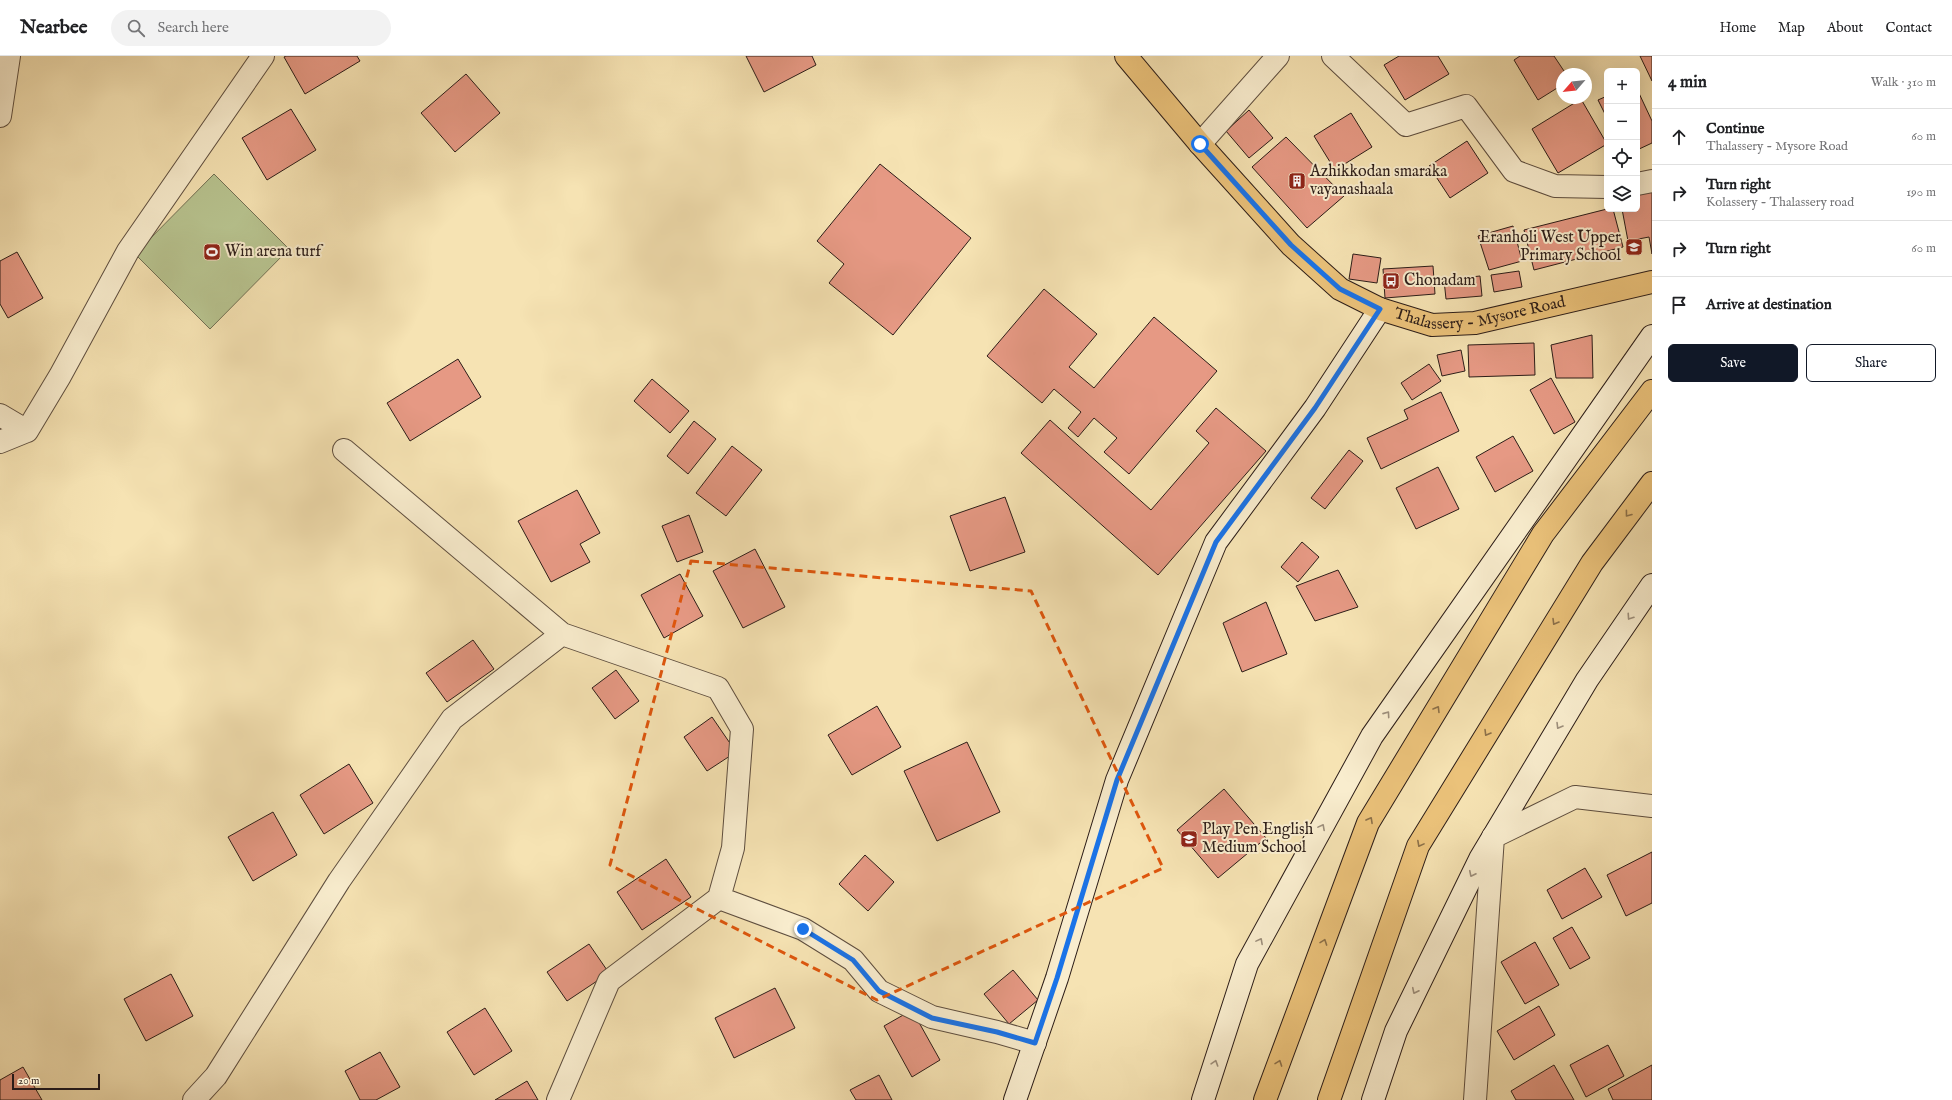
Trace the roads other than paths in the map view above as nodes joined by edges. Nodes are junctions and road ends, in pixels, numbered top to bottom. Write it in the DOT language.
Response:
graph roads {
  1 [pos="9,56"];
  2 [pos="263,56"];
  3 [pos="1126,56"];
  4 [pos="1278,56"];
  5 [pos="1333,56"];
  6 [pos="0,116"];
  7 [pos="1200,144"];
  8 [pos="1652,181"];
  9 [pos="1640,183"];
  10 [pos="1604,187"];
  11 [pos="1652,282"];
  12 [pos="1380,309"];
  13 [pos="1652,336"];
  14 [pos="1652,391"];
  15 [pos="0,415"];
  16 [pos="27,431"];
  17 [pos="0,442"];
  18 [pos="344,450"];
  19 [pos="1652,484"];
  20 [pos="1652,585"];
  21 [pos="562,634"];
  22 [pos="1652,806"];
  23 [pos="1493,837"];
  24 [pos="719,898"];
  25 [pos="1035,1043"];
  26 [pos="194,1100"];
  27 [pos="558,1100"];
  28 [pos="1015,1100"];
  29 [pos="1203,1100"];
  30 [pos="1265,1100"];
  31 [pos="1329,1100"];
  32 [pos="1373,1100"];
  33 [pos="1475,1100"];
  1 -- 6 [label="street"];
  2 -- 16 [label="street"];
  3 -- 7 [label="main road, Thalassery - Mysore Road"];
  4 -- 7 [label="street"];
  5 -- 10 [label="street"];
  7 -- 12 [label="main road, Thalassery - Mysore Road"];
  8 -- 9 [label="street"];
  11 -- 12 [label="main road, Thalassery - Mysore Road"];
  12 -- 25 [label="street"];
  29 -- 13 [label="street, one-way"];
  30 -- 14 [label="main road, one-way"];
  15 -- 16 [label="street"];
  16 -- 17 [label="street"];
  18 -- 21 [label="street"];
  19 -- 31 [label="main road, one-way"];
  20 -- 23 [label="street, one-way"];
  21 -- 24 [label="street"];
  21 -- 26 [label="street"];
  22 -- 23 [label="street"];
  23 -- 32 [label="street, one-way"];
  23 -- 33 [label="street"];
  24 -- 25 [label="street"];
  24 -- 27 [label="street"];
  25 -- 28 [label="street"];
}
